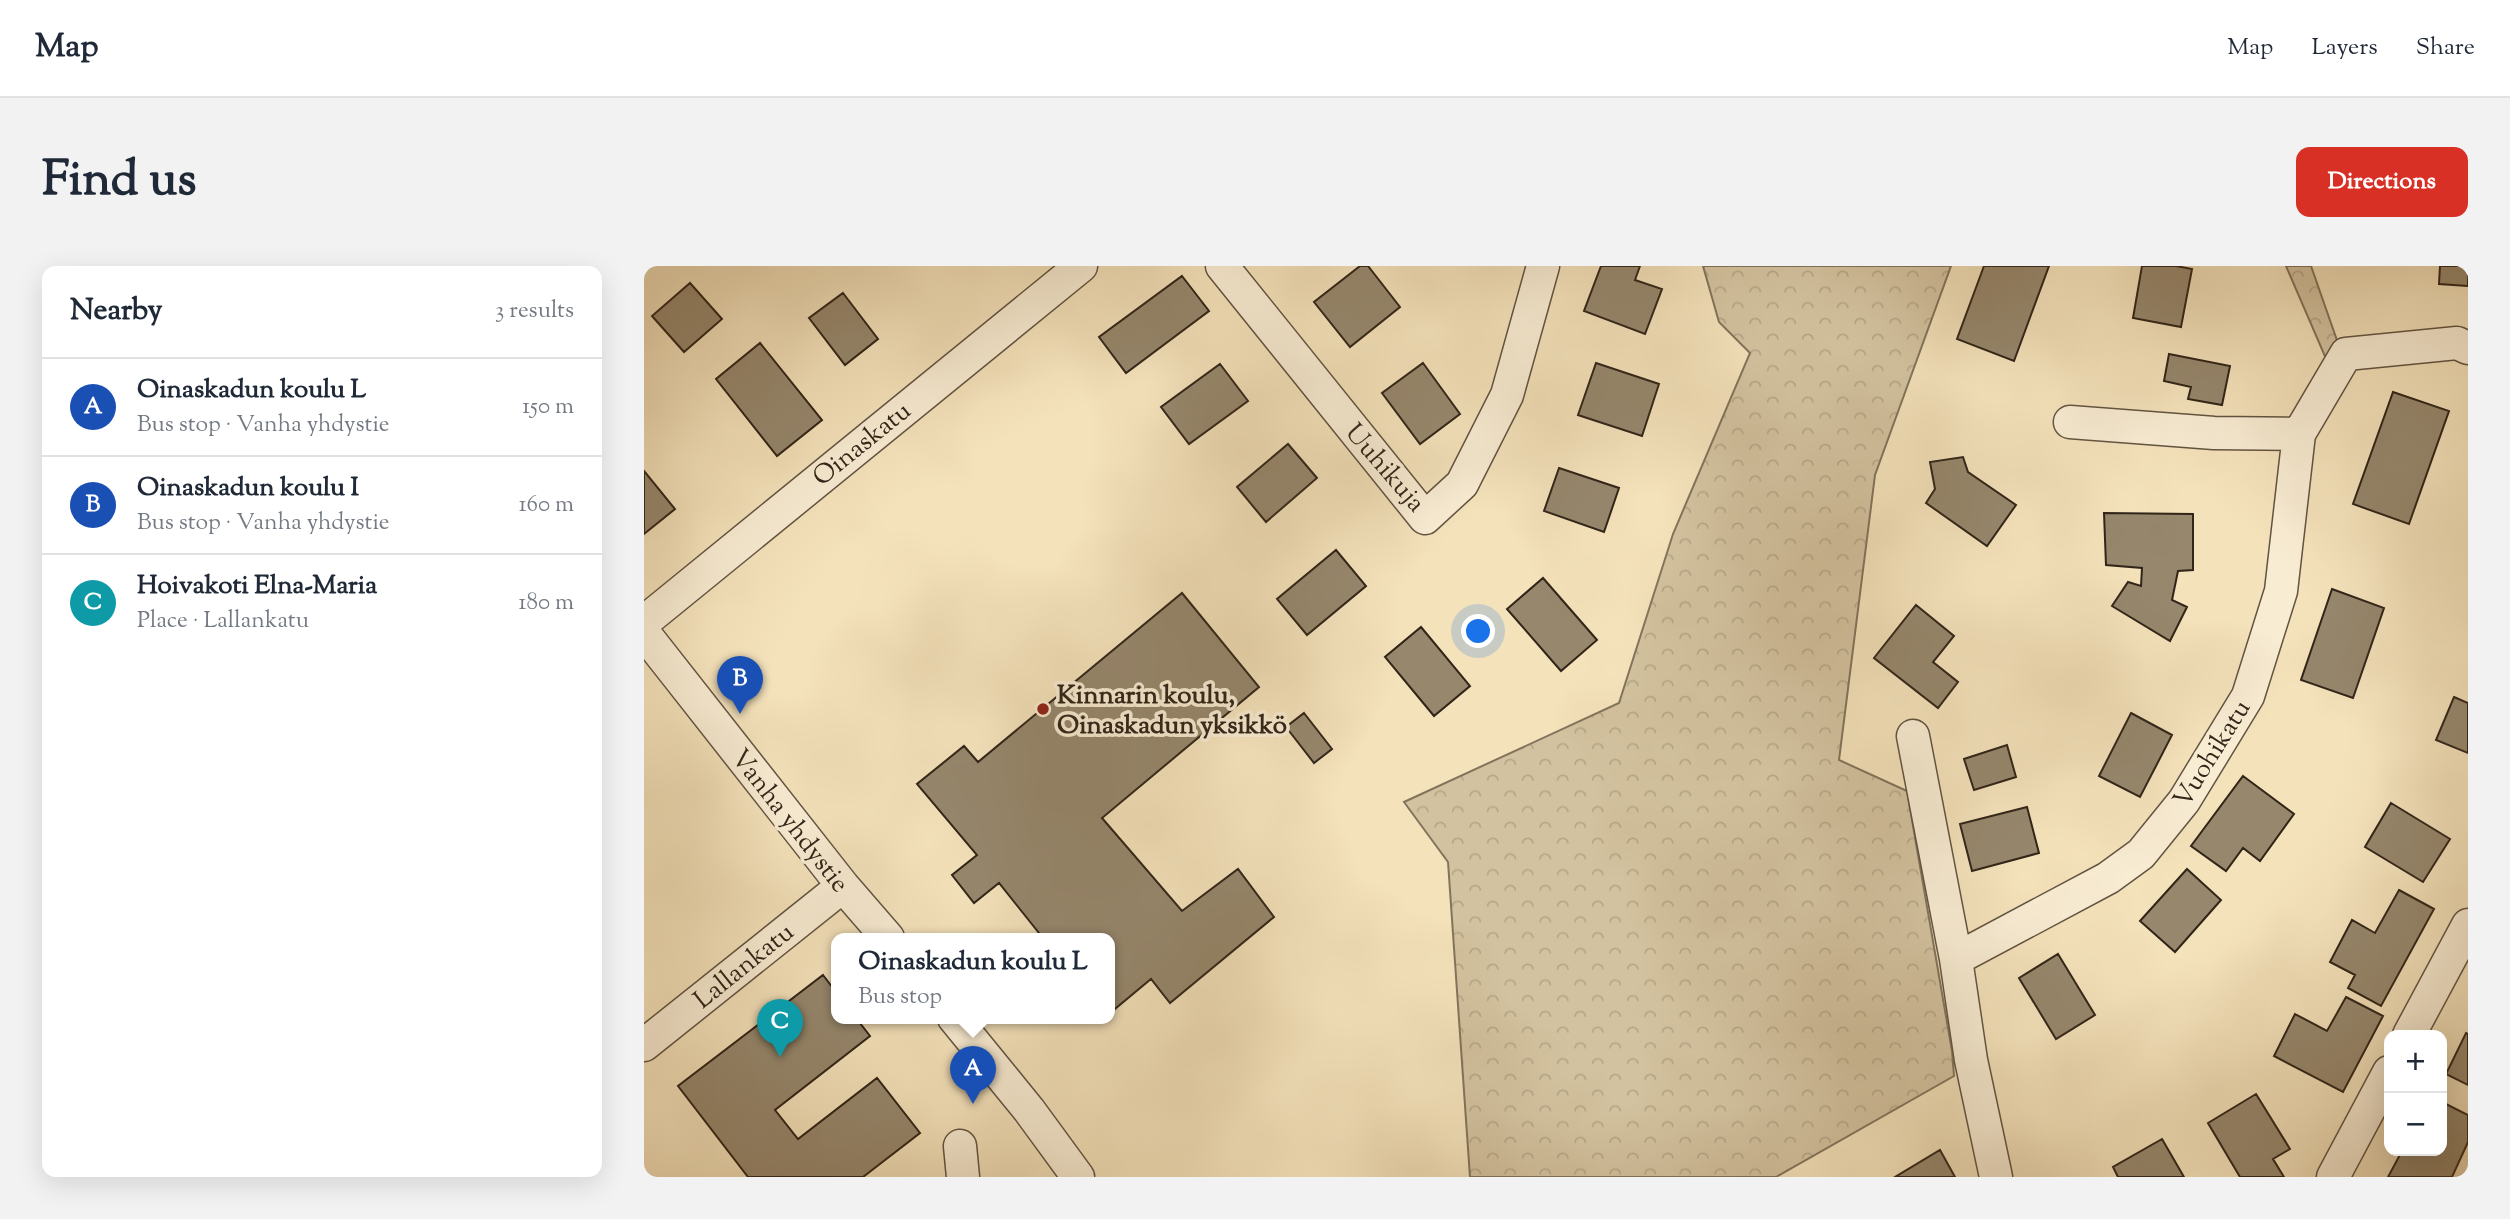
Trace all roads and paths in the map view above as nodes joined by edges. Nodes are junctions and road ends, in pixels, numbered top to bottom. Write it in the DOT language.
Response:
graph roads {
  1 [pos="1081,266"];
  2 [pos="1222,266"];
  3 [pos="1543,266"];
  4 [pos="2468,348"];
  5 [pos="2070,422"];
  6 [pos="2299,435"];
  7 [pos="644,622"];
  8 [pos="644,633"];
  9 [pos="1913,736"];
  10 [pos="843,886"];
  11 [pos="2468,925"];
  12 [pos="884,933"];
  13 [pos="1956,960"];
  14 [pos="959,1024"];
  15 [pos="2412,1030"];
  16 [pos="644,1045"];
  17 [pos="2384,1081"];
  18 [pos="960,1146"];
  19 [pos="963,1177"];
  20 [pos="1078,1177"];
  21 [pos="1996,1177"];
  22 [pos="2333,1177"];
  1 -- 7 [label="street, Oinaskatu"];
  2 -- 3 [label="street, Uuhikuja"];
  4 -- 6 [label="street, Vuohikatu"];
  5 -- 6 [label="street"];
  6 -- 13 [label="street, Vuohikatu"];
  8 -- 10 [label="street, Vanha yhdystie"];
  9 -- 13 [label="street"];
  10 -- 12 [label="street, Vanha yhdystie"];
  10 -- 16 [label="street, Lallankatu"];
  11 -- 15 [label="street"];
  13 -- 21 [label="street"];
  14 -- 20 [label="street"];
  17 -- 22 [label="street"];
  18 -- 19 [label="street"];
}
